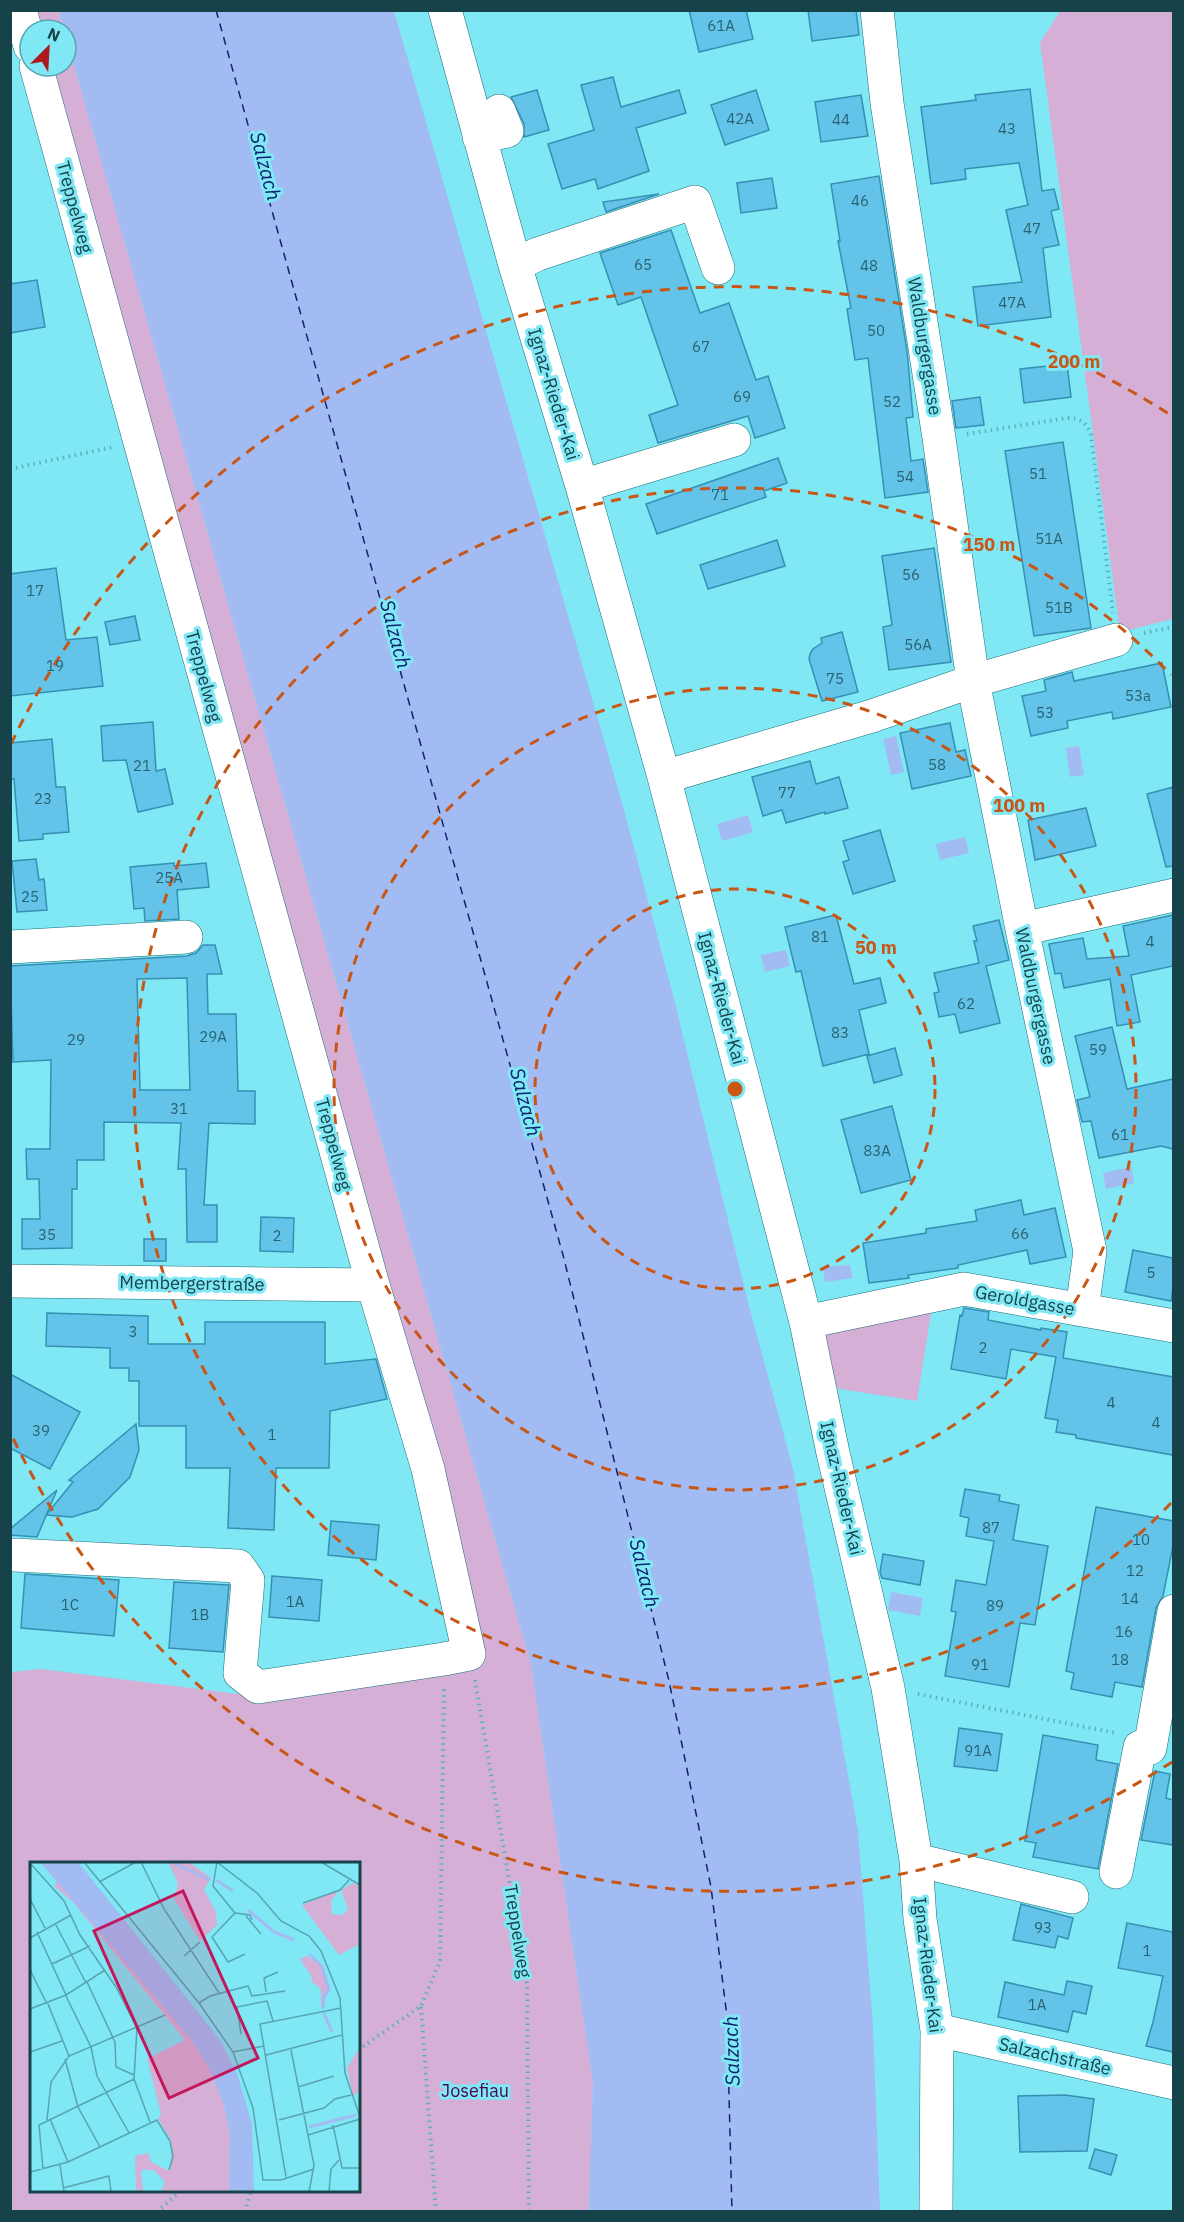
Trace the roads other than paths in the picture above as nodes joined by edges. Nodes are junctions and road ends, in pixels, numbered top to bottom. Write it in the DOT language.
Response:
graph roads {
  1 [pos="445,10"];
  2 [pos="877,10"];
  3 [pos="39,78"];
  4 [pos="499,111"];
  5 [pos="479,137"];
  6 [pos="515,265"];
  7 [pos="718,268"];
  8 [pos="734,440"];
  9 [pos="582,486"];
  10 [pos="1116,639"];
  11 [pos="974,681"];
  12 [pos="664,777"];
  13 [pos="1173,895"];
  14 [pos="1022,929"];
  15 [pos="186,938"];
  16 [pos="10,947"];
  17 [pos="10,1281"];
  18 [pos="373,1285"];
  19 [pos="1082,1310"];
  20 [pos="806,1322"];
  21 [pos="1173,1326"];
  22 [pos="14,1555"];
  23 [pos="1173,1611"];
  24 [pos="916,1860"];
  25 [pos="1116,1872"];
  26 [pos="1072,1897"];
  27 [pos="937,2030"];
  28 [pos="1173,2083"];
  29 [pos="936,2211"];
  1 -- 5 [label="street, Ignaz-Rieder-Kai"];
  2 -- 11 [label="street, Waldburgergasse"];
  3 -- 18 [label="street, Treppelweg"];
  4 -- 5 [label="street"];
  5 -- 6 [label="street, Ignaz-Rieder-Kai"];
  6 -- 7 [label="street"];
  6 -- 9 [label="street, Ignaz-Rieder-Kai"];
  8 -- 9 [label="street"];
  9 -- 12 [label="street, Ignaz-Rieder-Kai"];
  10 -- 11 [label="street"];
  11 -- 12 [label="street"];
  11 -- 14 [label="street, Waldburgergasse"];
  12 -- 20 [label="street, Ignaz-Rieder-Kai"];
  13 -- 14 [label="street"];
  14 -- 19 [label="street, Waldburgergasse"];
  15 -- 16 [label="street"];
  17 -- 18 [label="street, Membergerstraße"];
  18 -- 22 [label="street, Treppelweg"];
  19 -- 20 [label="street, Geroldgasse"];
  19 -- 21 [label="street, Geroldgasse"];
  20 -- 24 [label="street, Ignaz-Rieder-Kai"];
  23 -- 25 [label="street"];
  24 -- 26 [label="street"];
  24 -- 27 [label="street, Ignaz-Rieder-Kai"];
  27 -- 28 [label="street, Salzachstraße"];
  27 -- 29 [label="street, Ignaz-Rieder-Kai"];
}
